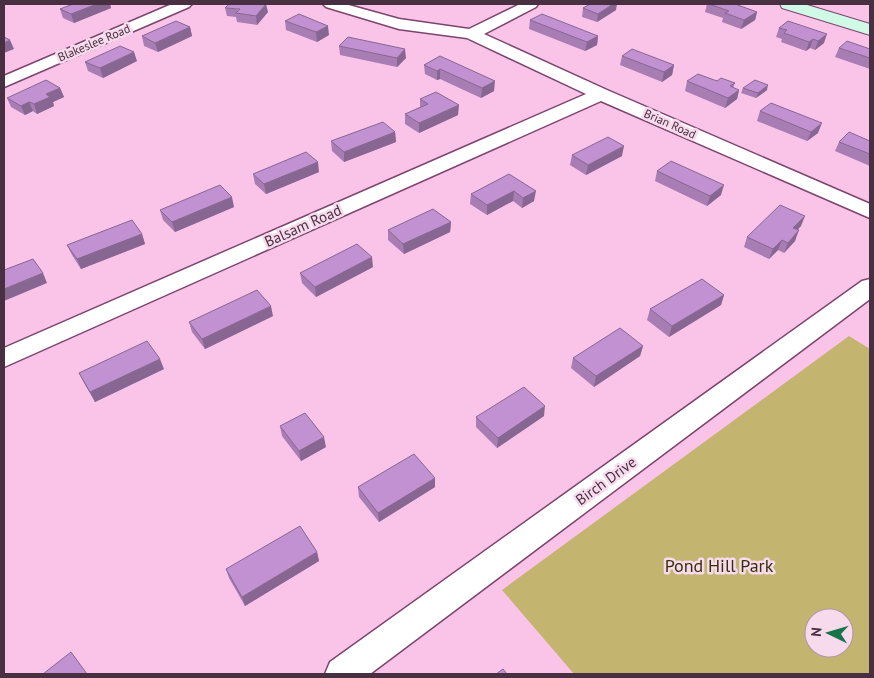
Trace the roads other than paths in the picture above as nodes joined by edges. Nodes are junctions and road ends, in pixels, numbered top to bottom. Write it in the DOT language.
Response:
graph roads {
  1 [pos="184,4"];
  2 [pos="331,4"];
  3 [pos="531,4"];
  4 [pos="788,4"];
  5 [pos="870,30"];
  6 [pos="471,34"];
  7 [pos="4,82"];
  8 [pos="601,94"];
  9 [pos="870,212"];
  10 [pos="870,288"];
  11 [pos="4,358"];
  12 [pos="342,674"];
  1 -- 7 [label="street, Blakeslee Road"];
  2 -- 6 [label="street"];
  3 -- 6 [label="street"];
  4 -- 5 [label="main road"];
  6 -- 8 [label="street, Brian Road"];
  8 -- 9 [label="street, Brian Road"];
  8 -- 11 [label="street, Balsam Road"];
  10 -- 12 [label="street, Birch Drive"];
}
